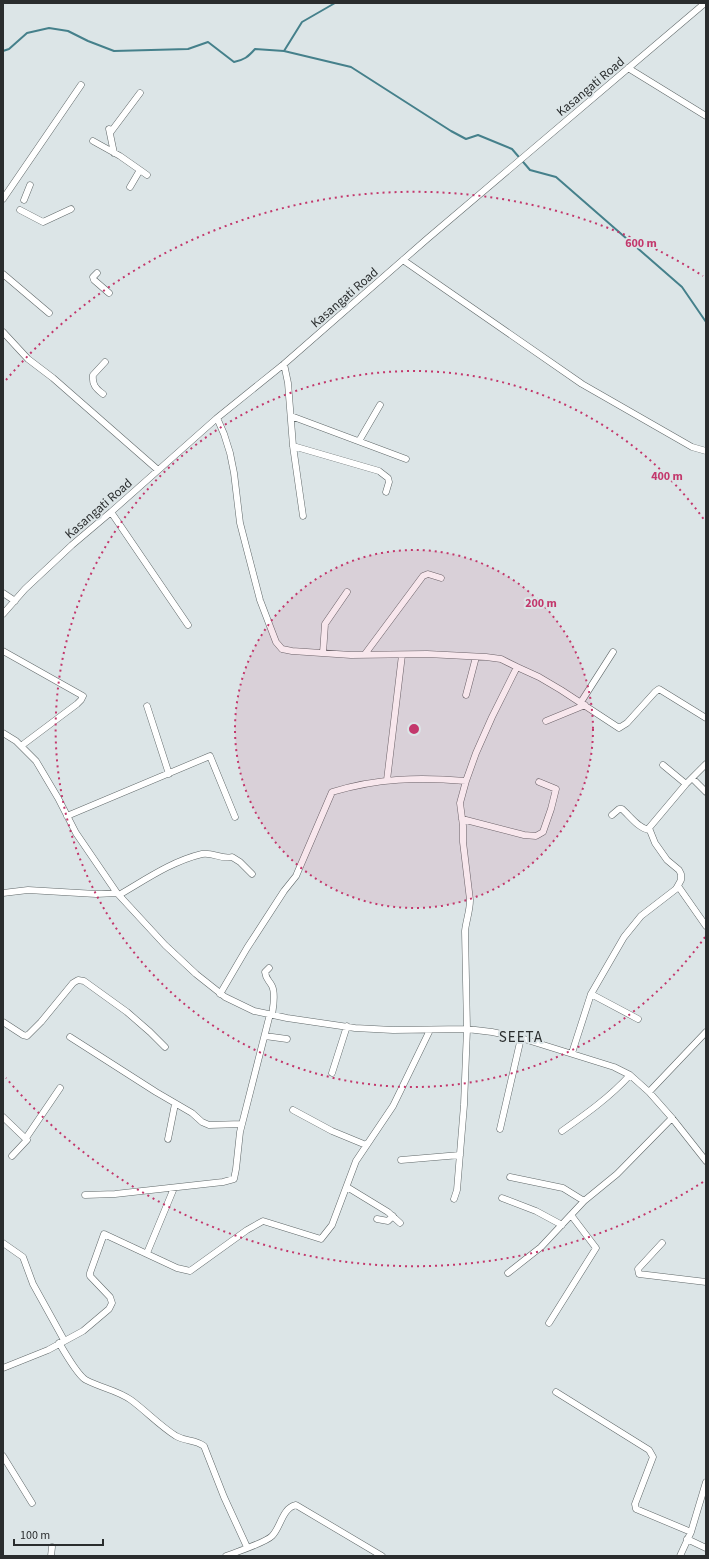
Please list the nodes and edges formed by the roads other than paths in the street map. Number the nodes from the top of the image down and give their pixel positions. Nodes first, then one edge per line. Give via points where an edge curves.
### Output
1 (705, 3) edge
2 (628, 68) junction
3 (81, 85) dead end
4 (140, 93) dead end
5 (706, 116) edge
6 (93, 141) dead end
7 (114, 153) junction
8 (140, 170) junction
9 (148, 176) dead end
10 (30, 185) dead end
11 (130, 187) dead end
12 (3, 199) edge
13 (24, 200) dead end
14 (71, 209) dead end
15 (20, 210) dead end
16 (403, 260) junction
17 (97, 273) dead end
18 (3, 274) edge
19 (109, 293) dead end
20 (49, 313) dead end
21 (3, 332) edge
22 (105, 362) dead end
23 (284, 364) junction
24 (102, 394) dead end
25 (380, 405) dead end
26 (291, 416) junction
27 (217, 418) junction
28 (359, 441) junction
29 (293, 446) junction
30 (706, 452) edge
31 (406, 459) dead end
32 (158, 470) junction
33 (386, 492) dead end
34 (111, 512) junction
35 (303, 516) dead end
36 (441, 578) dead end
37 (347, 592) dead end
38 (3, 593) edge
39 (15, 601) junction
40 (3, 614) edge
41 (188, 625) dead end
42 (3, 651) edge
43 (613, 652) dead end
44 (323, 653) junction
45 (365, 654) junction
46 (402, 654) junction
47 (476, 657) junction
48 (517, 667) junction
49 (466, 695) dead end
50 (583, 704) junction
51 (147, 706) dead end
52 (706, 718) edge
53 (546, 721) dead end
54 (3, 733) edge
55 (21, 746) junction
56 (706, 764) edge
57 (663, 765) dead end
58 (168, 774) junction
59 (692, 778) junction
60 (387, 780) junction
61 (466, 781) junction
62 (540, 782) dead end
63 (686, 784) junction
64 (706, 792) edge
65 (612, 815) dead end
66 (68, 816) junction
67 (235, 817) dead end
68 (462, 818) junction
69 (649, 830) junction
70 (252, 874) dead end
71 (678, 886) junction
72 (3, 893) edge
73 (118, 894) junction
74 (706, 926) edge
75 (269, 968) dead end
76 (220, 994) junction
77 (591, 994) junction
78 (271, 1015) junction
79 (638, 1019) dead end
80 (3, 1022) edge
81 (347, 1026) junction
82 (467, 1029) junction
83 (430, 1030) junction
84 (706, 1032) edge
85 (265, 1036) junction
86 (70, 1038) dead end
87 (521, 1038) junction
88 (287, 1039) dead end
89 (164, 1047) dead end
90 (572, 1053) junction
91 (332, 1073) dead end
92 (630, 1075) junction
93 (60, 1088) dead end
94 (649, 1092) junction
95 (175, 1104) junction
96 (293, 1110) dead end
97 (3, 1118) edge
98 (672, 1118) junction
99 (242, 1124) junction
100 (500, 1129) dead end
101 (562, 1131) dead end
102 (26, 1138) junction
103 (168, 1139) dead end
104 (366, 1145) junction
105 (460, 1155) junction
106 (12, 1156) dead end
107 (401, 1160) dead end
108 (706, 1161) edge
109 (510, 1176) dead end
110 (347, 1187) junction
111 (174, 1188) junction
112 (86, 1195) dead end
113 (502, 1198) dead end
114 (454, 1199) dead end
115 (584, 1201) junction
116 (571, 1215) junction
117 (393, 1216) junction
118 (377, 1219) dead end
119 (400, 1223) dead end
120 (562, 1225) junction
121 (3, 1243) edge
122 (662, 1243) dead end
123 (147, 1253) junction
124 (508, 1273) dead end
125 (706, 1282) edge
126 (550, 1323) dead end
127 (62, 1342) junction
128 (3, 1368) edge
129 (556, 1392) dead end
130 (3, 1456) edge
131 (706, 1482) edge
132 (32, 1503) dead end
133 (691, 1532) junction
134 (688, 1540) junction
135 (52, 1547) dead end
136 (247, 1547) junction
137 (706, 1548) edge
138 (52, 1556) edge
139 (226, 1556) edge
140 (382, 1556) edge
141 (680, 1556) edge

1 - 2 street, Kasangati Road
2 - 5 street
2 - 16 street, Kasangati Road
3 - 12 street
4 - 7 street via 109,130
6 - 7 street
7 - 8 street
8 - 9 street
8 - 11 street
10 - 13 street
14 - 15 street via 43,222
16 - 23 street, Kasangati Road
16 - 30 street via 582,384 692,447
17 - 19 street via 93,277 94,280
18 - 20 street
21 - 32 street via 28,359
22 - 24 street via 93,375 92,381
23 - 26 street
23 - 27 street, Kasangati Road
25 - 28 street
26 - 28 street
26 - 29 street
27 - 32 street, Kasangati Road
27 - 44 street via 230,453 240,523 260,600 276,642 282,649
28 - 31 street
29 - 33 street via 379,471 388,478
29 - 35 street
32 - 34 street, Kasangati Road
34 - 39 street, Kasangati Road via 72,545
34 - 41 street
36 - 45 street via 428,574 423,576
37 - 44 street via 325,624
38 - 39 street
39 - 40 street, Kasangati Road
42 - 55 street via 83,696 77,704
43 - 50 street
44 - 45 street
45 - 46 street
46 - 47 street
46 - 60 street
47 - 48 street via 501,659
47 - 49 street
48 - 50 street via 539,677
48 - 61 street via 492,717
50 - 52 street via 621,728 660,689
50 - 53 street
51 - 58 street
54 - 55 street
55 - 66 street via 36,760
56 - 59 street
57 - 63 street
58 - 66 street
58 - 67 street via 210,756
59 - 63 street
59 - 64 street
60 - 61 street via 414,778
60 - 76 street via 332,792 296,876 247,948
61 - 68 street via 460,804
62 - 68 street via 556,789 543,832 536,836
63 - 69 street via 649,826
65 - 69 street via 622,809 639,826
66 - 73 street via 76,833
68 - 82 street via 470,900 464,931
69 - 71 street via 667,860 679,870 682,880
70 - 73 street via 232,857 204,854 171,866
71 - 74 street
71 - 77 street via 641,916 624,937
72 - 73 street via 28,890
73 - 76 street via 165,945
75 - 78 street via 265,972 272,986 274,1004
76 - 78 street via 254,1011
77 - 79 street
77 - 90 street
78 - 81 street
78 - 85 street
80 - 89 street via 27,1036 78,980 84,981 128,1012
81 - 83 street
81 - 91 street
82 - 83 street
82 - 87 street
82 - 105 street
83 - 104 street via 393,1106
84 - 94 street
85 - 88 street
85 - 99 street
86 - 95 street
87 - 90 street
87 - 100 street
90 - 92 street
92 - 94 street
92 - 101 street via 598,1105
93 - 102 street
94 - 98 street
95 - 99 street via 202,1122
95 - 103 street
96 - 104 street via 332,1131
97 - 102 street
98 - 108 street
98 - 115 street via 617,1174
99 - 111 street via 234,1179
102 - 106 street via 27,1140
104 - 110 street via 356,1161
105 - 107 street
105 - 114 street
109 - 115 street via 562,1188
110 - 117 street
110 - 123 street via 332,1225 321,1239 263,1221 190,1272
111 - 112 street
111 - 123 street
113 - 120 street via 536,1211
115 - 116 street
116 - 120 street
116 - 126 street via 596,1248
117 - 118 street via 388,1221
117 - 119 street
120 - 124 street via 541,1247
121 - 127 street via 23,1257 33,1284
122 - 125 street via 638,1269 639,1274
123 - 127 street via 104,1234 90,1276 110,1297 112,1303 109,1309 83,1330
127 - 128 street
127 - 136 street via 85,1380 125,1396 169,1432 182,1439 197,1441 204,1446
129 - 133 street via 649,1450 653,1457 635,1504 636,1509
130 - 132 street
131 - 133 street
133 - 134 street
134 - 137 street
134 - 141 street
135 - 138 street
136 - 139 street
136 - 140 street via 272,1536 286,1510 296,1505

